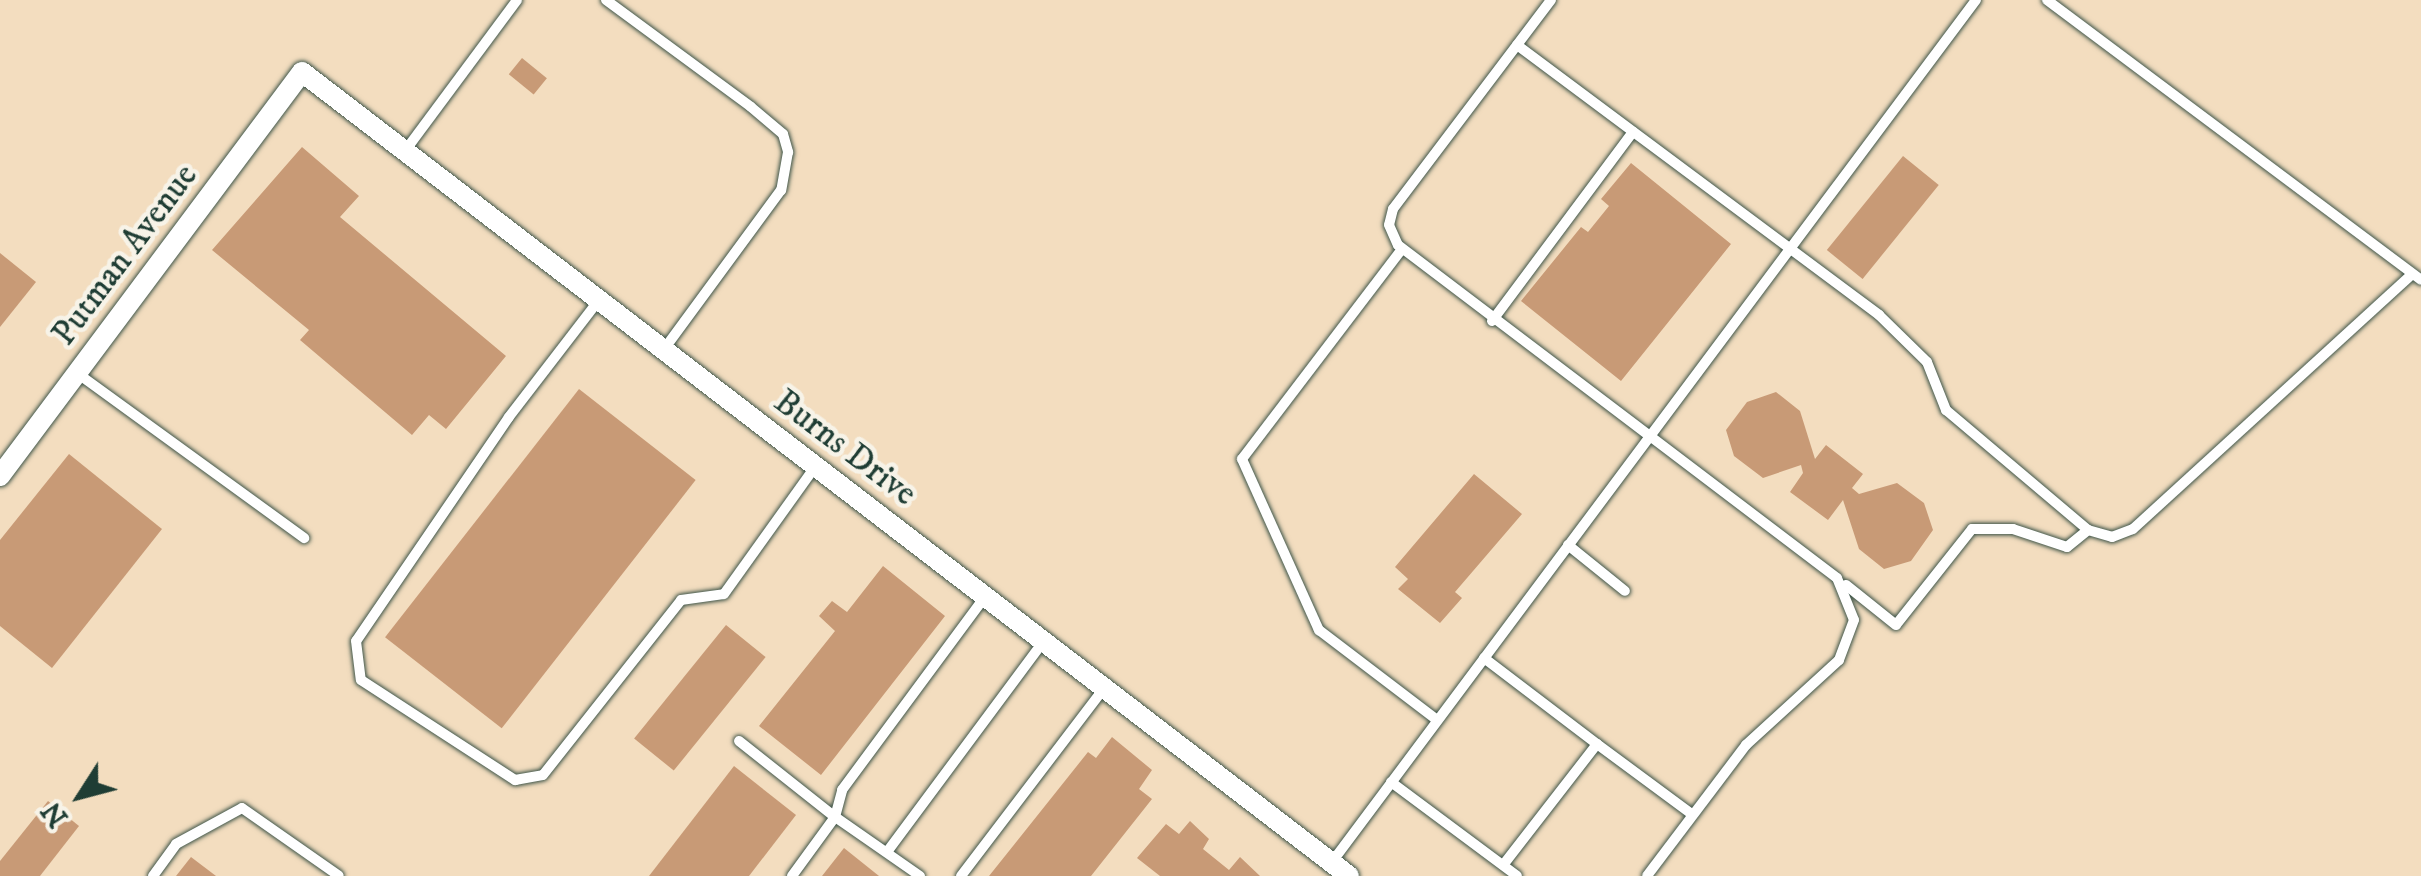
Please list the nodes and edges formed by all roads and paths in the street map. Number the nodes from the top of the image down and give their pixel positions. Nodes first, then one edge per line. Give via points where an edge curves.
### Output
1 (516, 0) edge
2 (606, 0) edge
3 (1550, 0) edge
4 (1976, 0) edge
5 (2046, 0) edge
6 (1517, 45) junction
7 (302, 72) joint
8 (1633, 132) junction
9 (405, 151) junction
10 (1402, 249) junction
11 (1789, 250) junction
12 (2417, 277) edge
13 (599, 300) junction
14 (1492, 322) junction
15 (663, 350) junction
16 (77, 374) junction
17 (1648, 438) junction
18 (816, 466) junction
19 (0, 476) edge
20 (2088, 530) junction
21 (304, 538) dead end
22 (1568, 546) junction
23 (1838, 578) junction
24 (1625, 590) dead end
25 (985, 597) junction
26 (1044, 642) junction
27 (1484, 658) junction
28 (1104, 688) junction
29 (1438, 720) junction
30 (739, 741) dead end
31 (1596, 744) junction
32 (1392, 782) junction
33 (1693, 815) junction
34 (835, 816) junction
35 (886, 852) junction
36 (1331, 862) junction
37 (1503, 865) junction
38 (153, 876) edge
39 (339, 876) edge
40 (792, 876) edge
41 (920, 876) edge
42 (961, 876) edge
43 (1349, 876) edge
44 (1517, 876) edge
45 (1648, 876) edge

1 - 9 lane
2 - 15 lane via 751,107 783,134 788,152 781,190
3 - 6 lane
4 - 11 lane
5 - 12 lane
6 - 8 lane
6 - 10 lane via 1393,209 1388,225
7 - 9 street, Burns Drive
7 - 16 street, Putman Avenue
8 - 11 lane
8 - 14 lane
9 - 13 street, Burns Drive
10 - 14 lane
10 - 29 lane via 1242,458 1319,630
11 - 17 lane
11 - 20 lane via 1879,315 1927,362 1946,410
12 - 20 lane via 2134,529 2112,538
13 - 15 street, Burns Drive
13 - 18 lane via 509,418 356,642 361,680 515,780 543,775 680,600 724,594
14 - 17 lane
15 - 18 street, Burns Drive
16 - 19 street, Putman Avenue
16 - 21 lane
17 - 22 lane
17 - 23 lane
18 - 25 street, Burns Drive
20 - 23 lane via 2067,547 2013,529 1972,528 1896,625
22 - 24 lane
22 - 27 lane
23 - 33 lane via 1854,620 1839,660 1746,745
25 - 26 street, Burns Drive
25 - 34 lane via 842,790
26 - 28 street, Burns Drive
26 - 35 lane
27 - 29 lane
27 - 31 lane
28 - 36 street, Burns Drive
28 - 42 lane
29 - 32 lane
30 - 34 lane
31 - 33 lane
31 - 37 lane
32 - 36 lane
32 - 37 lane
33 - 45 lane
34 - 35 lane
34 - 40 lane
35 - 41 lane
36 - 43 street, Burns Drive
37 - 44 lane
38 - 39 lane via 176,844 242,808

